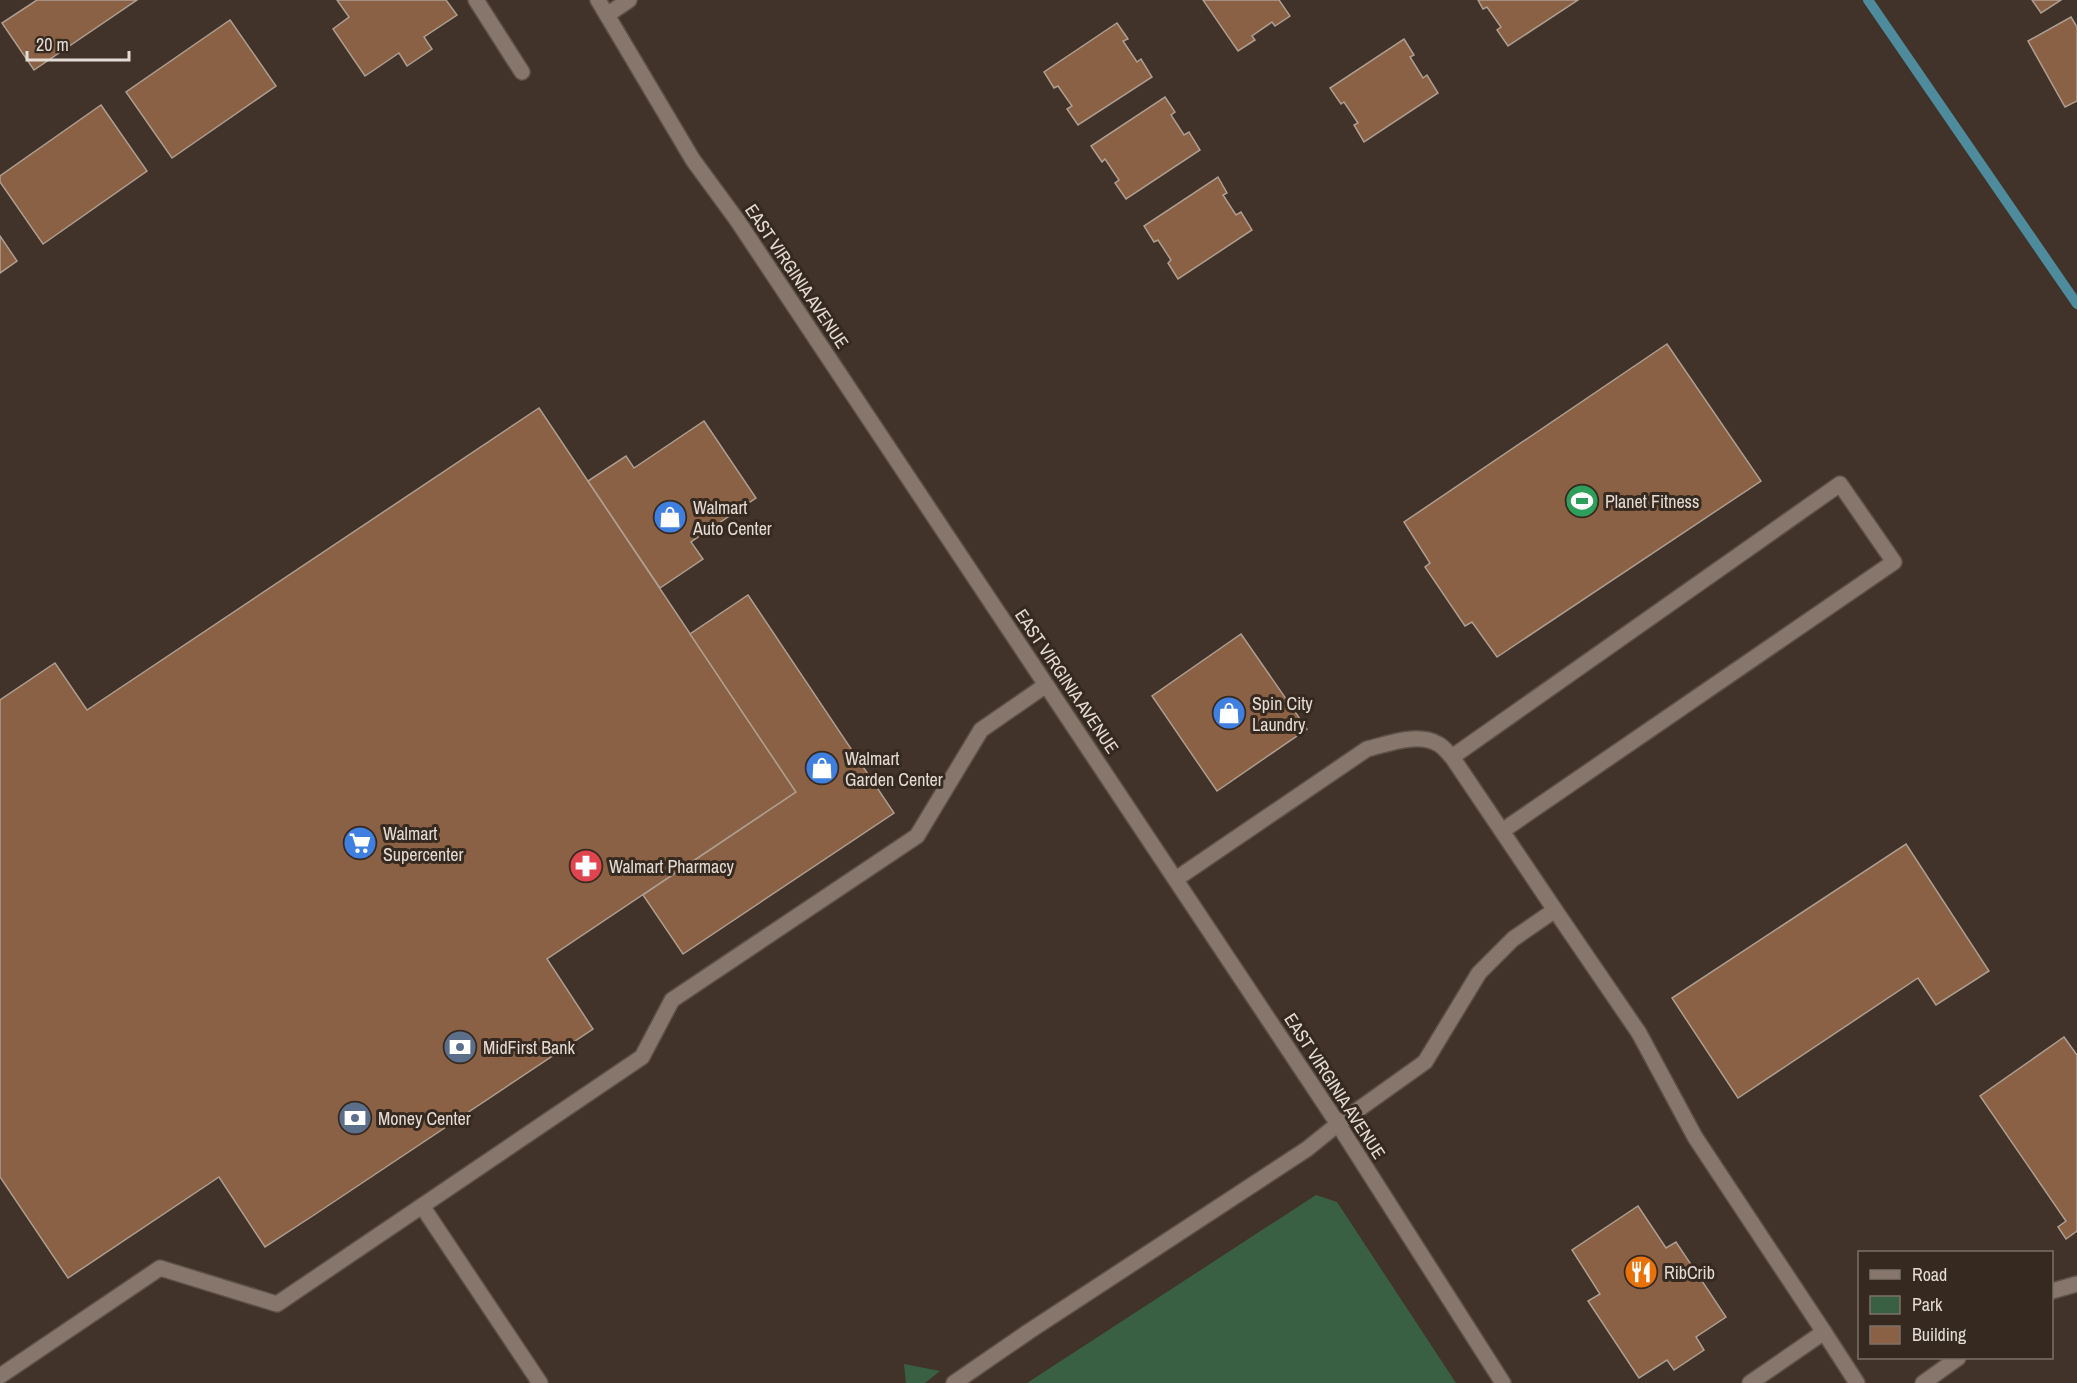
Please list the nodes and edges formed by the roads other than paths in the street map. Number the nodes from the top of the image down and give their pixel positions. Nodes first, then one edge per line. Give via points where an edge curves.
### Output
1 (476, 0) edge
2 (598, 0) edge
3 (629, 0) edge
4 (607, 15) junction
5 (522, 72) dead end
6 (1046, 685) junction
7 (1452, 757) junction
8 (1502, 831) junction
9 (1176, 879) junction
10 (1555, 910) junction
11 (1338, 1124) junction
12 (422, 1206) junction
13 (2077, 1284) edge
14 (2053, 1291) edge
15 (1824, 1332) junction
16 (1957, 1359) edge
17 (7, 1377) edge
18 (540, 1383) edge
19 (954, 1383) edge
20 (1503, 1383) edge
21 (1750, 1383) edge
22 (1857, 1383) edge
23 (1923, 1383) edge

1 - 5 street
2 - 4 street, EAST VIRGINIA AVENUE
3 - 4 street
4 - 6 street, EAST VIRGINIA AVENUE via 693,160 737,220
6 - 9 street, EAST VIRGINIA AVENUE
6 - 12 street via 981,730 917,836 672,1000 642,1057
7 - 8 street
7 - 8 street via 1840,484 1894,562
7 - 9 street via 1439,744 1418,739 1367,749
8 - 10 street
9 - 11 street, EAST VIRGINIA AVENUE
10 - 11 street via 1513,939 1479,973 1425,1062
10 - 15 street via 1639,1033 1695,1137
11 - 19 street via 1308,1149
11 - 20 street, EAST VIRGINIA AVENUE
12 - 17 street via 277,1304 160,1268
12 - 18 street
13 - 14 street
15 - 21 street
15 - 22 street
16 - 23 street

